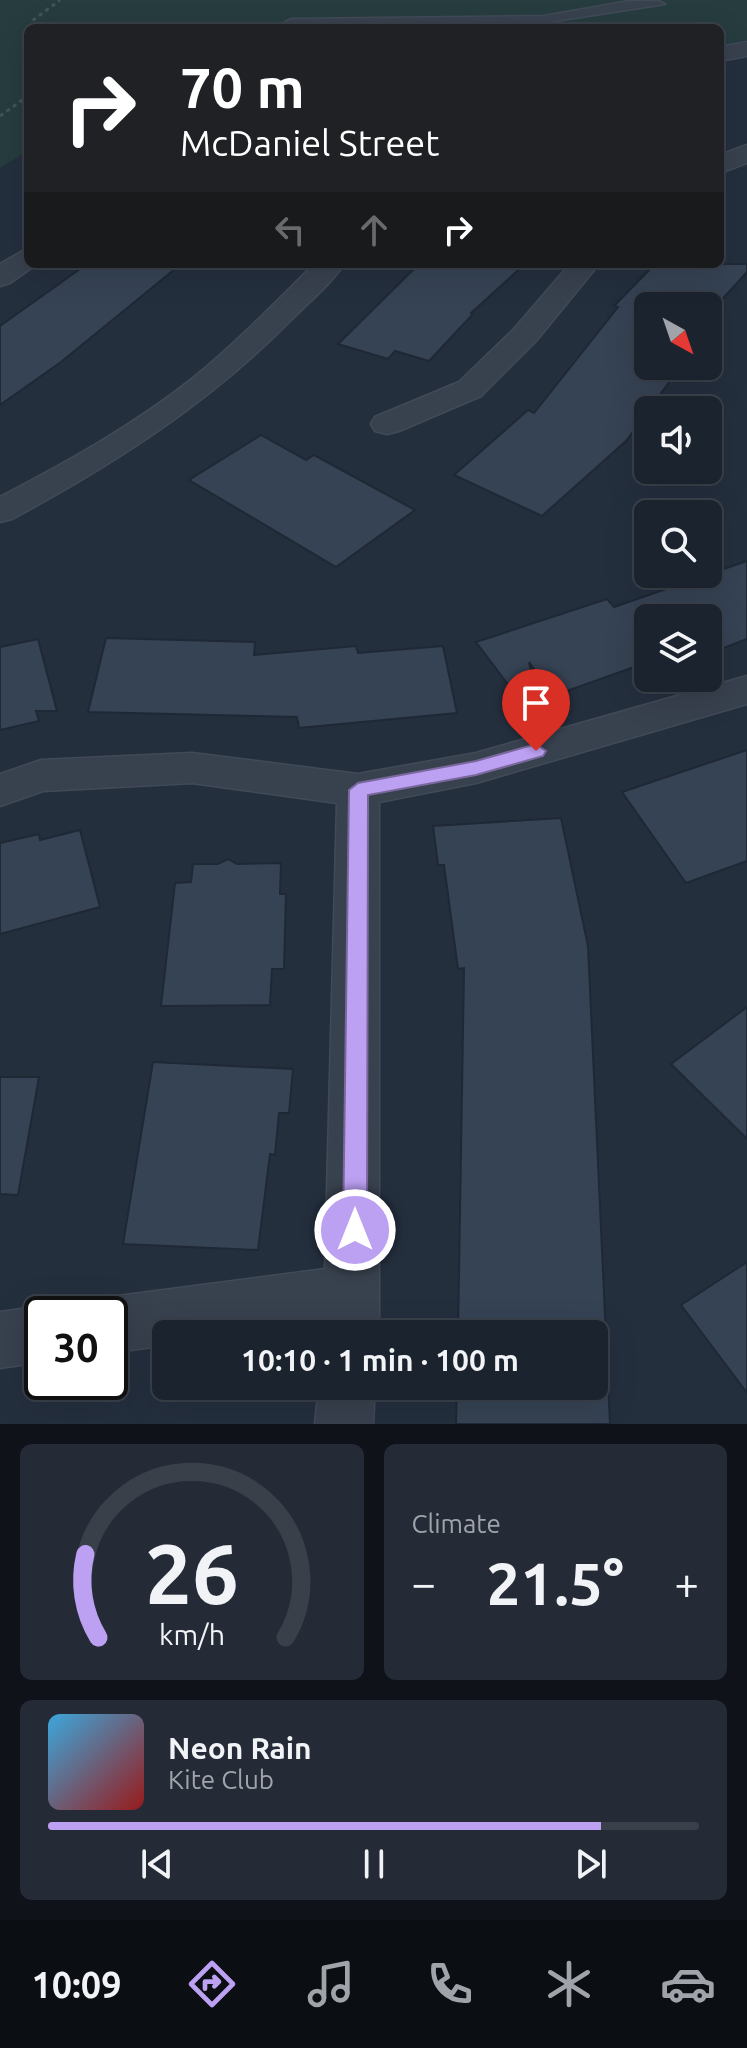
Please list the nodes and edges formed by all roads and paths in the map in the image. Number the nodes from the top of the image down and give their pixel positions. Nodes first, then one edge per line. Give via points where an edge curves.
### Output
1 (60, 0) edge
2 (659, 4) dead end
3 (291, 22) dead end
4 (543, 23) edge
5 (33, 24) edge
6 (382, 24) edge
7 (490, 24) edge
8 (747, 49) edge
9 (724, 53) edge
10 (24, 99) edge
11 (0, 116) edge
12 (747, 153) edge
13 (724, 163) edge
14 (24, 260) edge
15 (326, 268) edge
16 (582, 268) edge
17 (0, 277) edge
18 (387, 424) dead end
19 (0, 511) edge
20 (747, 690) edge
21 (0, 790) edge
22 (358, 790) junction
23 (352, 1313) edge
24 (128, 1324) edge
25 (24, 1337) edge
26 (0, 1340) edge
27 (346, 1400) edge
28 (344, 1424) edge

1 - 5 path
2 - 4 lane via 626,2
3 - 6 lane
4 - 7 lane
8 - 9 street
10 - 11 path
12 - 13 street
14 - 17 street
15 - 19 street via 184,400 87,464
16 - 18 street via 470,389
20 - 22 street via 476,768
21 - 22 street via 41,776 192,768
22 - 23 street
23 - 24 street
25 - 26 street
27 - 28 street

